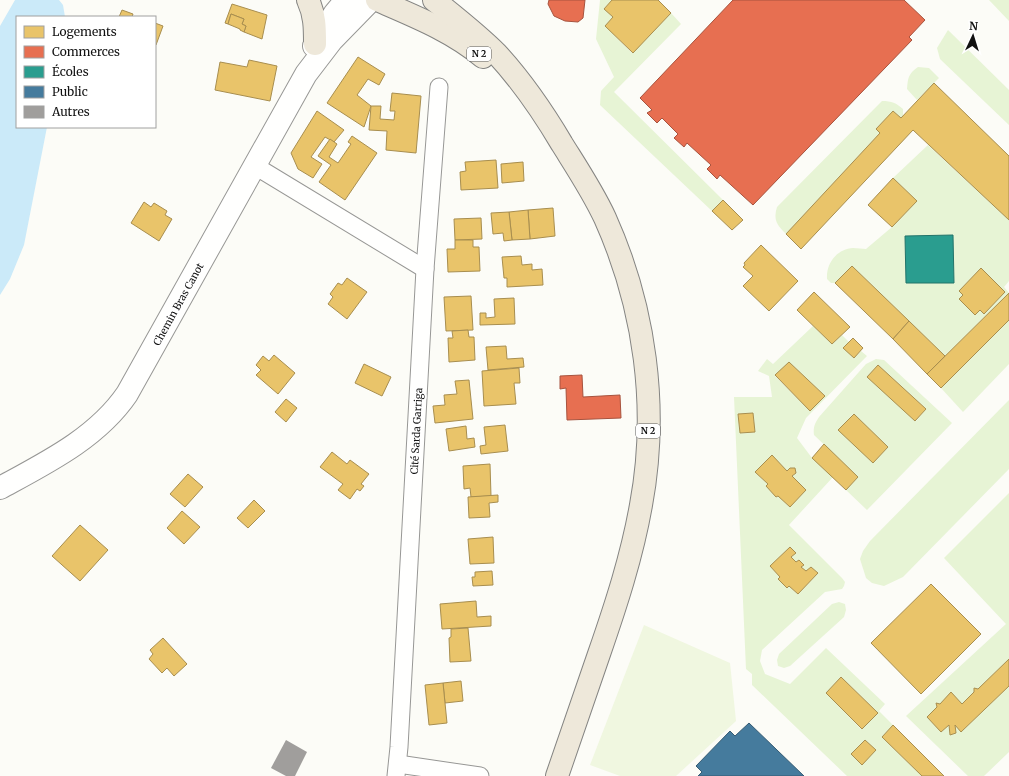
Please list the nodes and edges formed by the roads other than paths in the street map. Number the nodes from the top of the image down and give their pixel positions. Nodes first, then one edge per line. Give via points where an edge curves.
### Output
1 (308, 0) edge
2 (346, 0) edge
3 (371, 0) edge
4 (377, 0) edge
5 (434, 0) edge
6 (315, 44) junction
7 (306, 74) junction
8 (439, 87) dead end
9 (543, 114) junction
10 (255, 166) junction
11 (425, 269) junction
12 (0, 488) edge
13 (560, 768) edge
14 (397, 770) edge
15 (480, 776) edge

1 - 6 main road via 315,21
2 - 6 street, Chemin Bras Canot
3 - 7 street, Chemin Bras Canot via 332,40
4 - 9 main road, N 2 via 446,31 472,48
5 - 9 main road, N 2 via 497,54
6 - 7 street, Chemin Bras Canot
7 - 10 street, Chemin Bras Canot
8 - 11 street, Cité Sarda Garriga
9 - 13 main road, N 2 via 584,178 618,251 641,328 648,396 646,469 642,504 632,548
10 - 11 street
10 - 12 street, Chemin Bras Canot via 117,409 70,449
11 - 14 street, Cité Sarda Garriga
14 - 15 street

